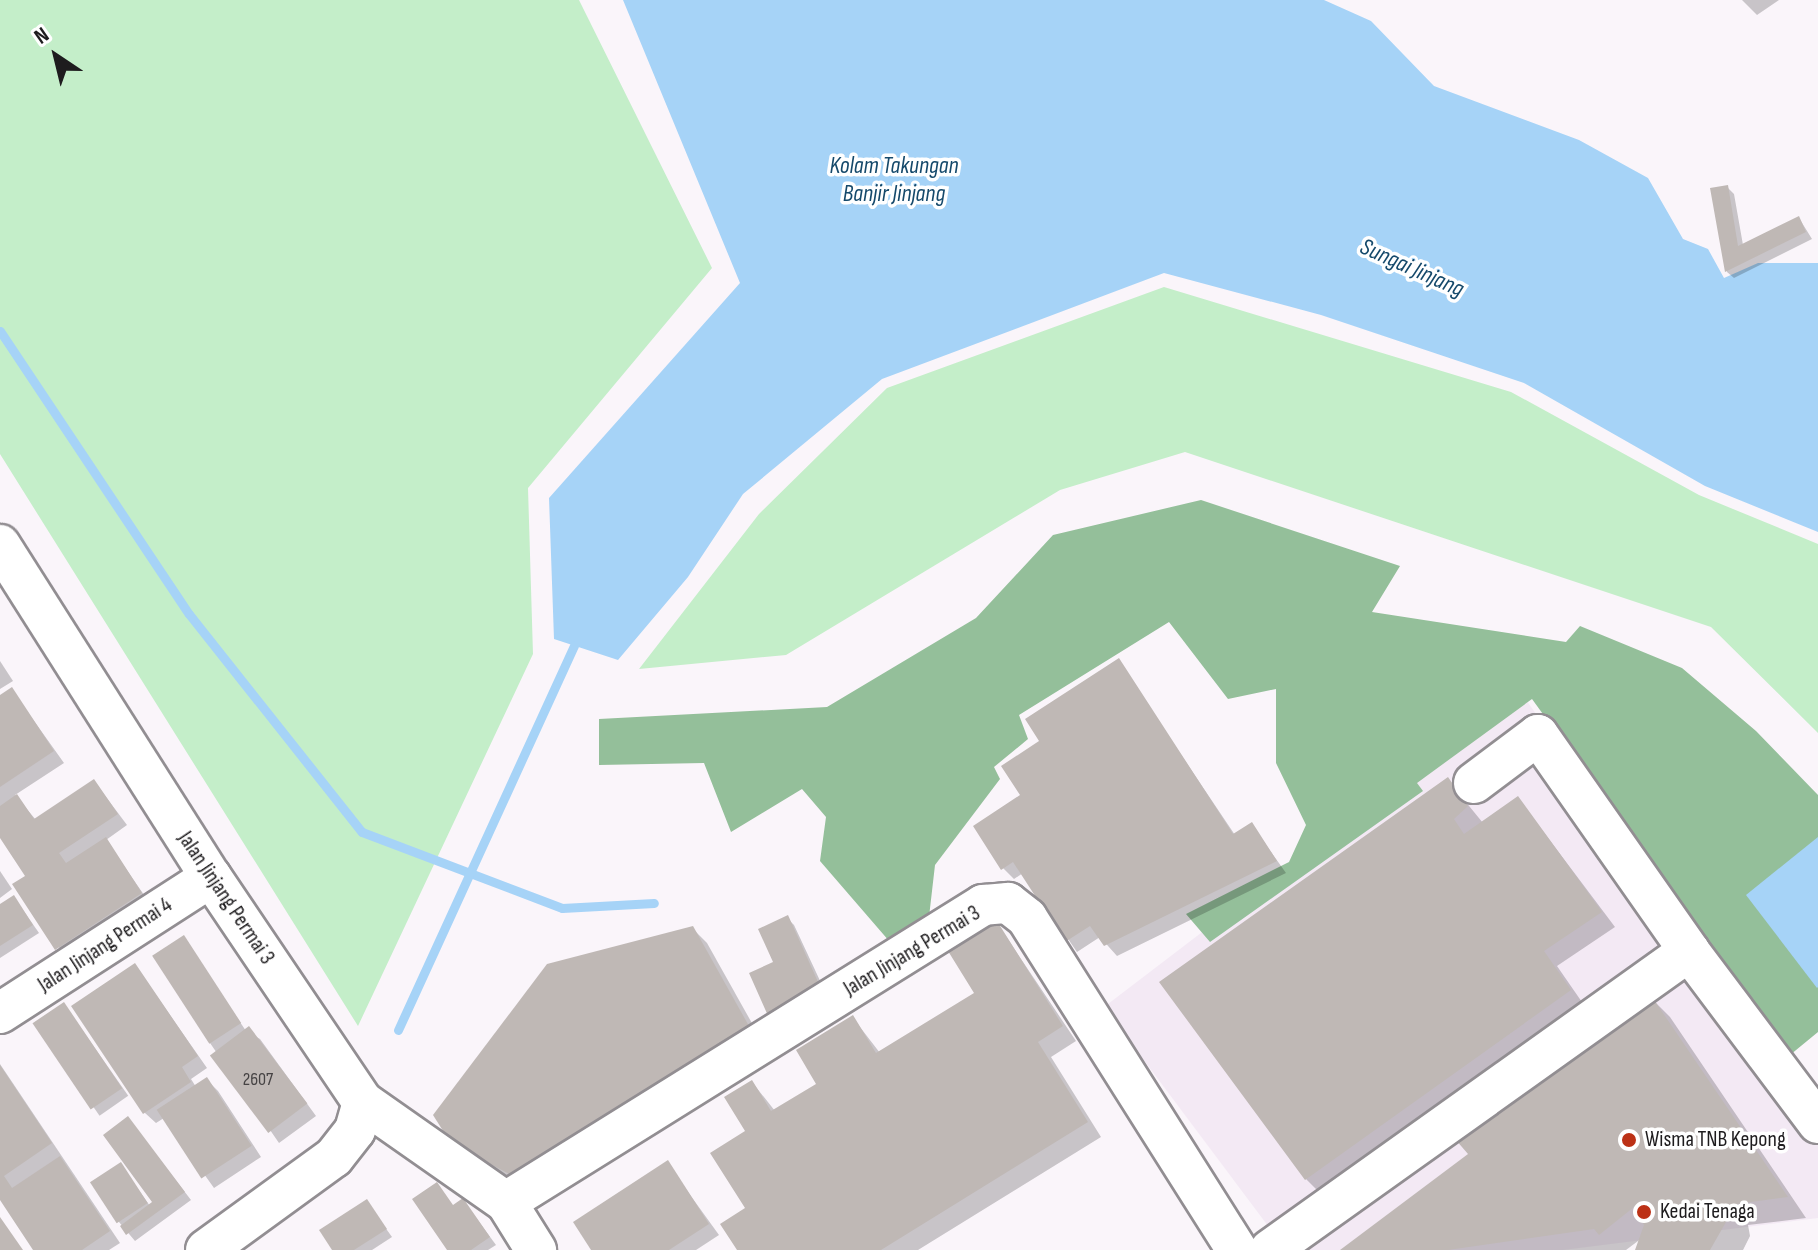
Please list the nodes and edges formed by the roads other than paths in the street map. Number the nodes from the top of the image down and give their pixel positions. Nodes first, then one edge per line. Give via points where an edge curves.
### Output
1 (0, 545) edge
2 (1474, 783) dead end
3 (211, 877) junction
4 (1677, 958) junction
5 (0, 1013) edge
6 (1769, 1099) dead end
7 (363, 1102) junction
8 (1818, 1123) edge
9 (506, 1202) junction
10 (206, 1250) edge
11 (536, 1250) edge
12 (1237, 1250) edge
13 (1270, 1250) edge

1 - 3 street, Jalan Jinjang Permai 3
2 - 4 street via 1538,735
3 - 5 street, Jalan Jinjang Permai 4
3 - 7 street, Jalan Jinjang Permai 3
4 - 6 street
4 - 8 street
4 - 13 street
7 - 9 street, Jalan Jinjang Permai 3
7 - 10 street via 355,1130 334,1157
9 - 11 street, Jalan Jinjang Permai 3
9 - 12 street, Jalan Jinjang Permai 3 via 983,905 1008,903 1027,918

